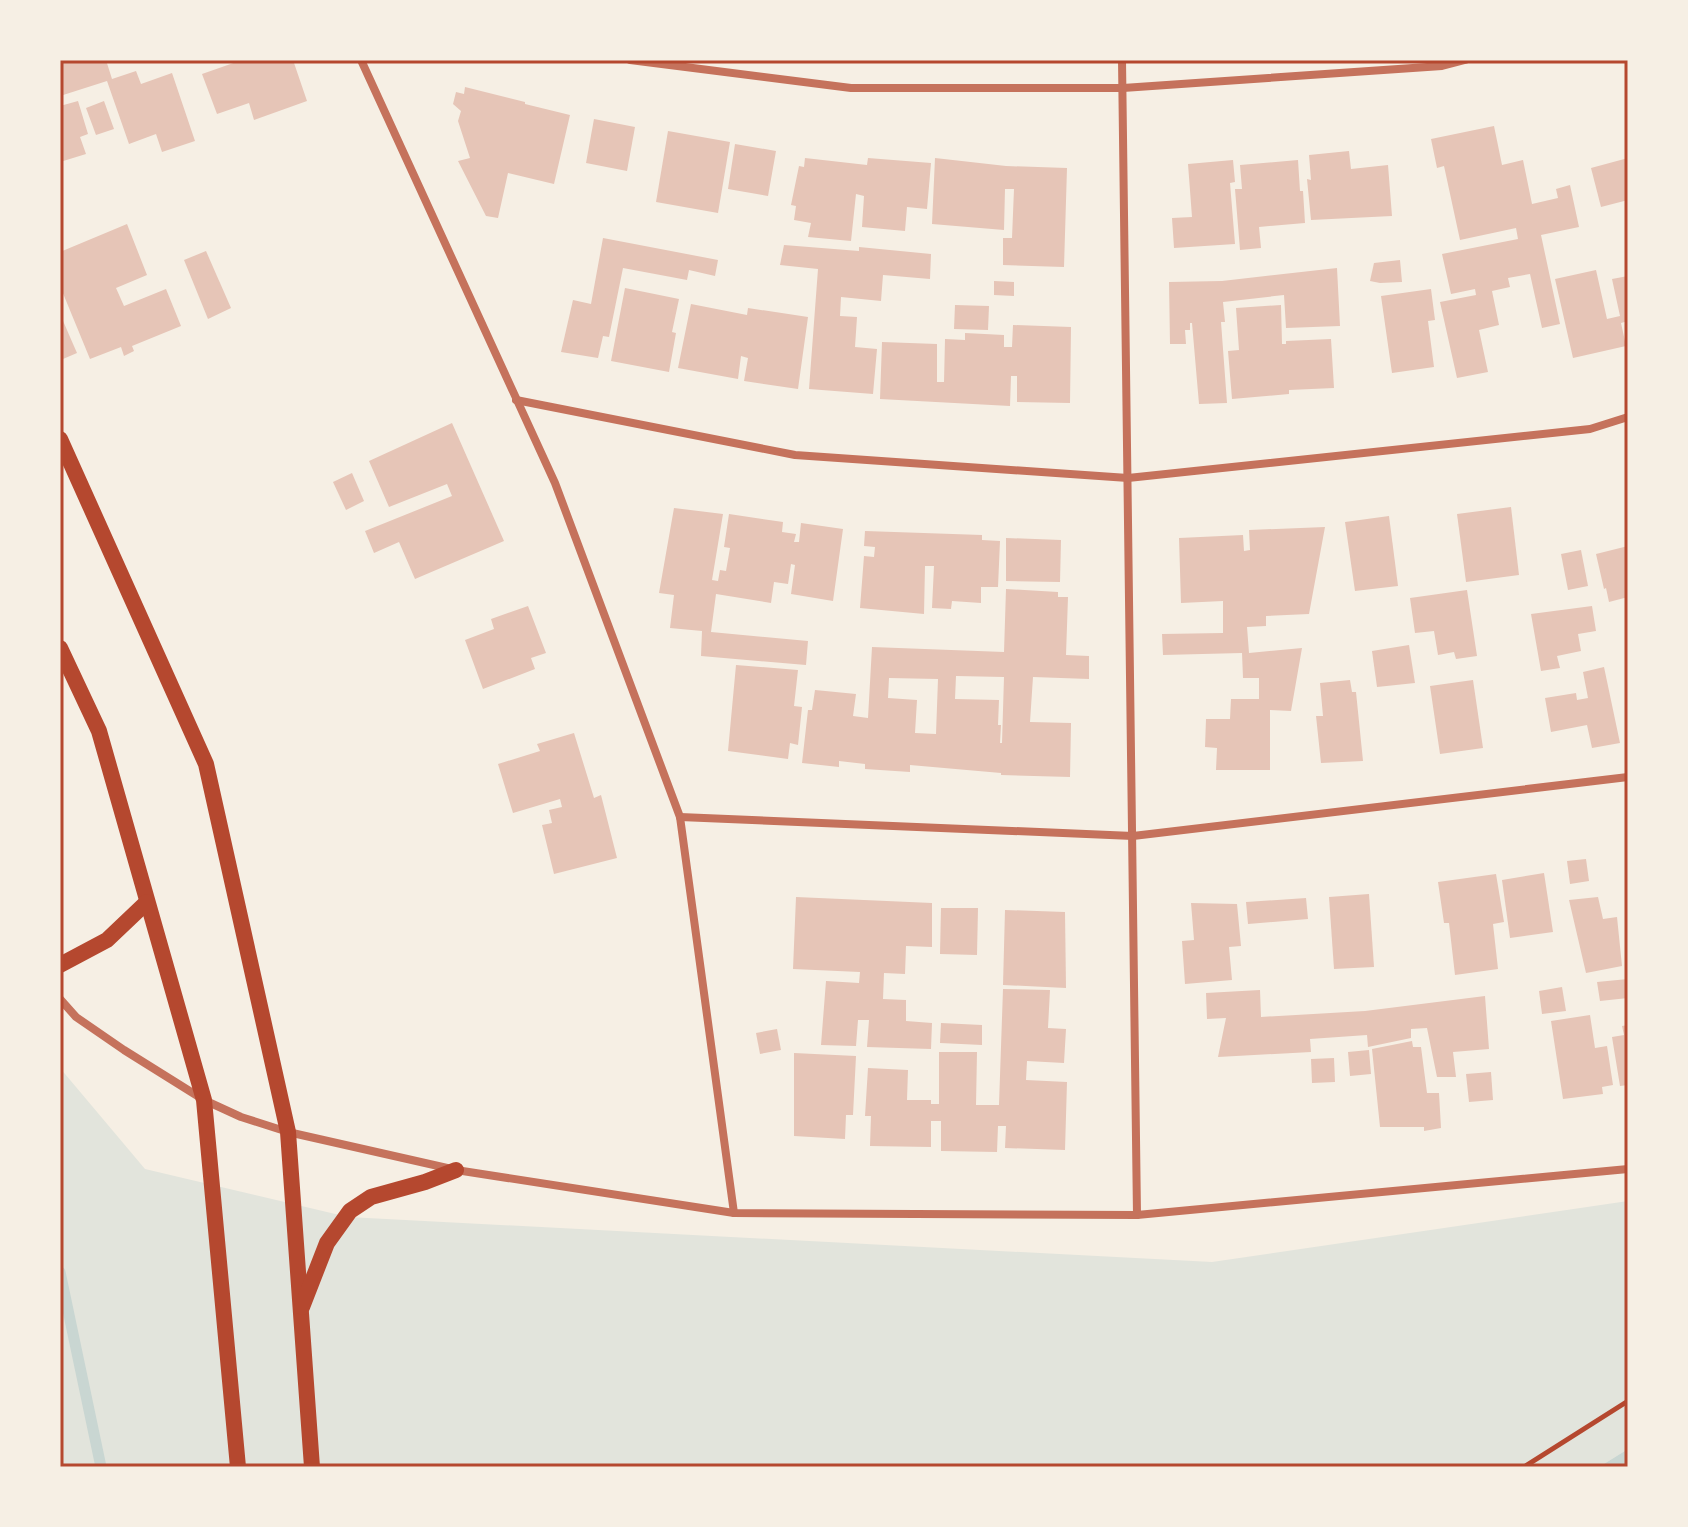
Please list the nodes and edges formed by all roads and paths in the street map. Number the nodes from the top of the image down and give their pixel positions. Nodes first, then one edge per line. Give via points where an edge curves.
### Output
1 (361, 60) edge
2 (630, 60) edge
3 (1122, 60) edge
4 (1465, 60) edge
5 (1123, 88) junction
6 (516, 400) junction
7 (1628, 417) edge
8 (60, 439) edge
9 (1128, 478) junction
10 (60, 648) edge
11 (1628, 777) edge
12 (680, 817) junction
13 (1133, 836) junction
14 (147, 902) junction
15 (60, 965) edge
16 (60, 999) edge
17 (204, 1100) junction
18 (288, 1132) junction
19 (1628, 1169) edge
20 (456, 1170) junction
21 (734, 1213) junction
22 (1137, 1215) junction
23 (300, 1312) junction
24 (1628, 1401) edge
25 (238, 1467) edge
26 (312, 1467) edge
27 (1524, 1467) edge

1 - 6 street
2 - 5 street via 851,88
3 - 5 street
4 - 5 street via 1442,66
5 - 9 street
6 - 9 street via 795,455
6 - 12 street via 555,483
7 - 9 street via 1590,429
8 - 18 main road via 206,764
9 - 13 street
10 - 14 main road via 99,731
11 - 13 street
12 - 13 street
12 - 21 street
13 - 22 street
14 - 15 main road via 107,940
14 - 17 main road
16 - 17 street via 76,1017
17 - 18 street
17 - 25 main road
18 - 20 street
18 - 23 main road
19 - 22 street
20 - 21 street
20 - 23 main road via 371,1197 350,1211 327,1243
21 - 22 street
23 - 26 main road
24 - 27 path

